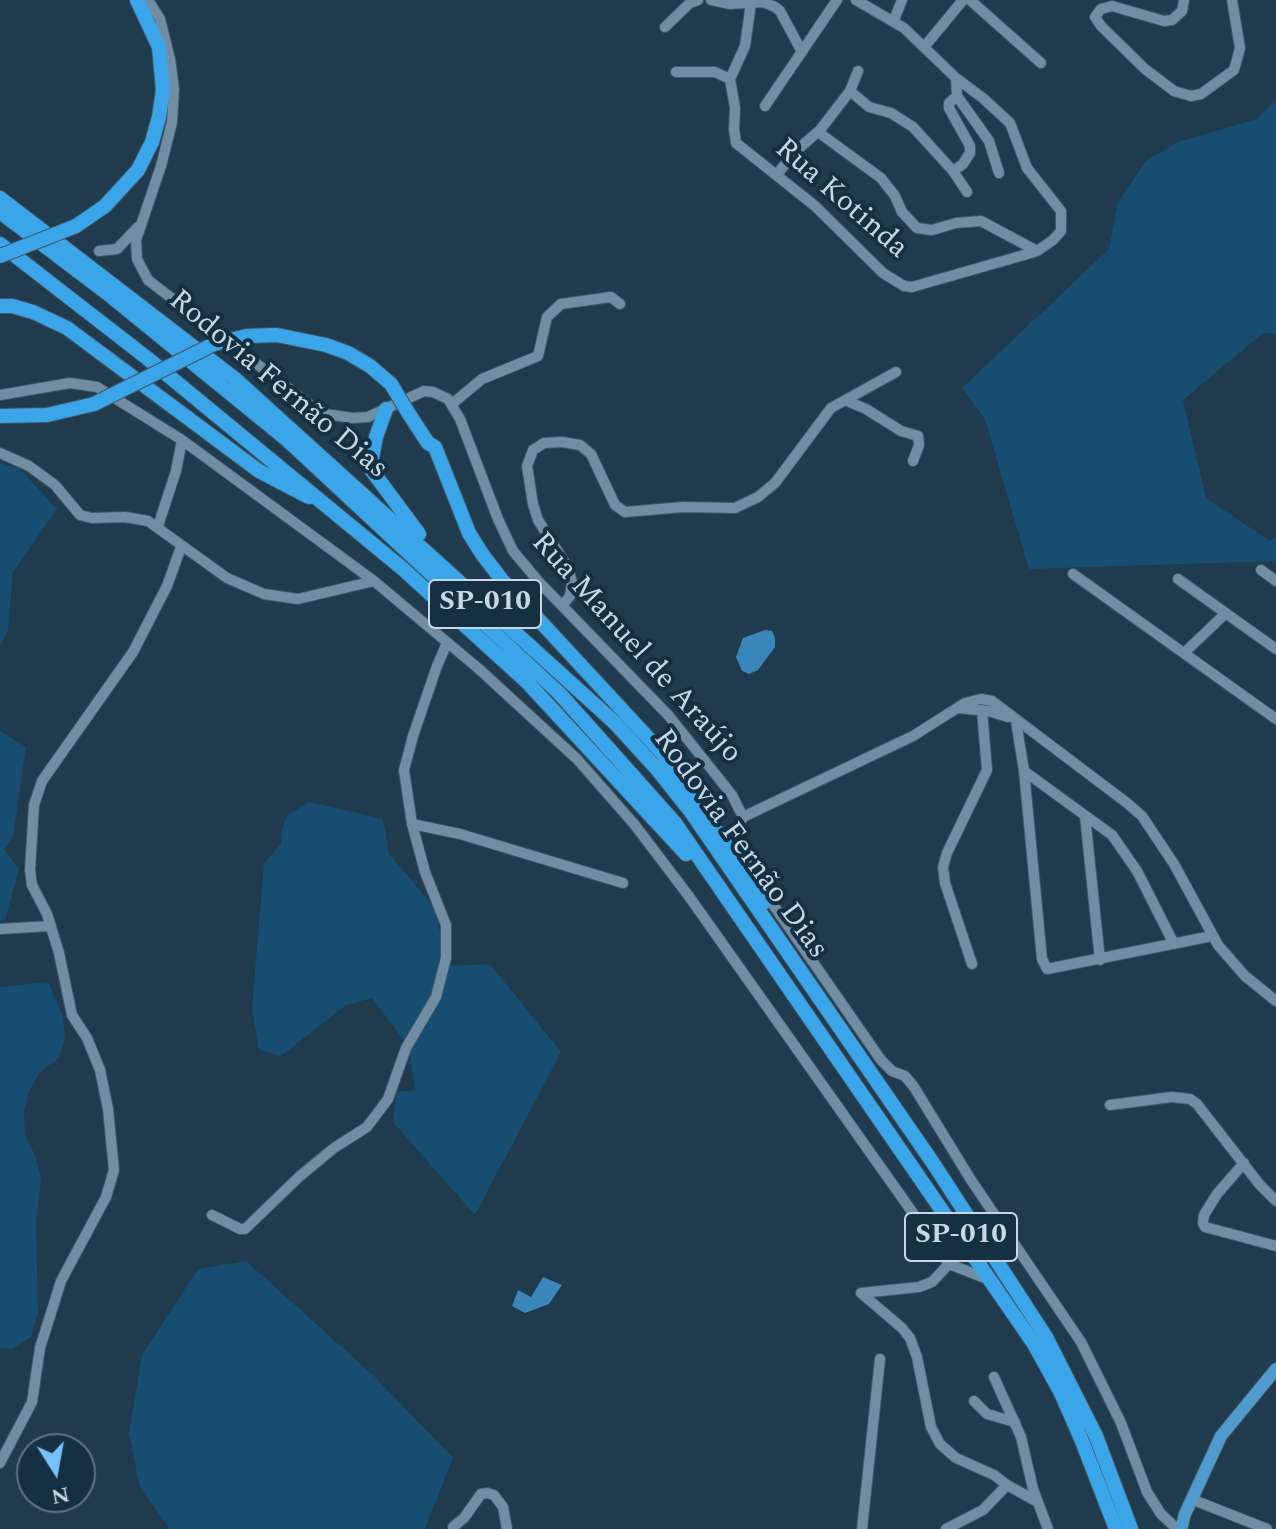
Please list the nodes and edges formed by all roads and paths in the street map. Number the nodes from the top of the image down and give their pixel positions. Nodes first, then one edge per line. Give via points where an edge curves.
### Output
1 (137, 0) edge
2 (148, 0) edge
3 (698, 0) edge
4 (711, 0) edge
5 (837, 0) edge
6 (856, 0) edge
7 (902, 0) edge
8 (963, 0) edge
9 (970, 0) edge
10 (1184, 0) edge
11 (1232, 0) edge
12 (751, 3) junction
13 (894, 20) junction
14 (665, 27) dead end
15 (925, 46) junction
16 (802, 52) junction
17 (1041, 63) dead end
18 (858, 71) dead end
19 (676, 72) dead end
20 (956, 78) junction
21 (730, 79) junction
22 (850, 91) junction
23 (957, 96) junction
24 (765, 106) dead end
25 (818, 132) junction
26 (953, 171) junction
27 (999, 173) dead end
28 (777, 174) junction
29 (967, 192) dead end
30 (0, 198) edge
31 (0, 212) edge
32 (140, 225) junction
33 (0, 244) edge
34 (99, 251) dead end
35 (1037, 251) junction
36 (0, 256) edge
37 (620, 304) dead end
38 (0, 306) edge
39 (896, 372) dead end
40 (0, 395) edge
41 (847, 401) junction
42 (452, 404) junction
43 (386, 409) junction
44 (0, 416) edge
45 (182, 440) junction
46 (0, 453) edge
47 (913, 461) dead end
48 (324, 502) junction
49 (158, 526) junction
50 (181, 547) junction
51 (442, 565) junction
52 (1261, 570) dead end
53 (1073, 574) dead end
54 (1178, 579) dead end
55 (374, 581) junction
56 (1276, 581) edge
57 (562, 606) junction
58 (1225, 614) junction
59 (447, 643) junction
60 (1276, 649) edge
61 (1184, 653) junction
62 (958, 708) junction
63 (982, 710) junction
64 (1013, 719) junction
65 (1276, 719) edge
66 (645, 756) junction
67 (1024, 771) junction
68 (702, 811) junction
69 (1085, 816) junction
70 (743, 817) junction
71 (412, 824) junction
72 (623, 883) dead end
73 (731, 905) junction
74 (51, 926) junction
75 (0, 929) edge
76 (1212, 936) junction
77 (1174, 944) junction
78 (1100, 960) junction
79 (972, 964) dead end
80 (797, 966) junction
81 (1276, 1001) edge
82 (1110, 1105) dead end
83 (1244, 1163) junction
84 (1276, 1201) edge
85 (212, 1215) dead end
86 (1276, 1246) edge
87 (949, 1264) junction
88 (992, 1280) junction
89 (880, 1359) dead end
90 (1276, 1369) edge
91 (994, 1377) dead end
92 (974, 1401) dead end
93 (1015, 1422) junction
94 (0, 1463) edge
95 (1007, 1485) junction
96 (1191, 1499) junction
97 (1036, 1501) junction
98 (453, 1527) edge
99 (507, 1529) edge
100 (862, 1529) edge
101 (946, 1529) edge
102 (1048, 1529) edge
103 (1116, 1529) edge
104 (1131, 1529) edge
105 (1179, 1529) edge
106 (1267, 1529) edge

1 - 36 highway, bridge via 159,47 163,90 159,117 138,170 105,206 76,226
2 - 32 street via 160,19 173,100 161,166
3 - 14 street
4 - 12 street
5 - 16 street
6 - 13 street
7 - 13 street
8 - 15 street
9 - 17 street
10 - 11 street via 1172,20 1112,6 1095,17 1145,69 1174,91 1191,96 1224,79 1238,62
12 - 16 street via 763,2 780,11
12 - 21 street, Rua Kotinda via 745,46
13 - 15 street
15 - 20 street
16 - 24 street
18 - 22 street
19 - 21 street via 715,72
20 - 23 street
20 - 35 street via 1010,123 1027,168 1061,211 1061,231
21 - 28 street, Rua Kotinda via 736,143
22 - 25 street
22 - 26 street via 869,107 913,127
23 - 26 street via 949,103 950,114 970,153
23 - 27 street via 989,141
25 - 28 street
25 - 35 street via 881,178 917,228 981,221
26 - 29 street
28 - 35 street, Rua Kotinda via 883,273 904,286
30 - 51 highway, Rodovia Fernão Dias / SP-010 via 234,378
31 - 73 highway, Rodovia Fernão Dias / SP-010 via 285,438 551,684 675,823
32 - 34 street via 117,249
32 - 43 street via 137,259 148,280 310,405 325,414 353,418
33 - 48 highway
37 - 42 street via 611,297 561,304 547,317 538,356 482,379
38 - 48 highway via 33,312 67,328 259,471
39 - 41 street
40 - 45 street via 87,384
41 - 47 street via 918,436
41 - 57 street via 831,408 775,483 735,508 625,512 615,505 591,454 580,445 553,442 533,450 527,466 535,512 572,582
42 - 43 street via 424,391
42 - 57 street, Rua Manuel de Araújo via 513,551
43 - 51 highway via 370,468
44 - 68 highway, bridge via 47,415 94,404 214,344 247,336 277,335 348,353 391,384 435,447 469,533 502,580 663,754
45 - 49 street
45 - 55 street
46 - 49 street via 55,485 80,515 125,517
48 - 73 highway via 527,682
49 - 50 street
50 - 55 street via 227,578 264,594 298,599
50 - 74 street via 133,652 47,773 38,794 30,870
51 - 66 highway, Rodovia Fernão Dias / SP-010
52 - 56 street
53 - 61 street
54 - 58 street
55 - 59 street
57 - 70 street, Rua Manuel de Araújo via 698,750
58 - 60 street
58 - 61 street
59 - 71 street via 405,761
59 - 87 street via 577,759 634,824
61 - 65 street
62 - 63 street
62 - 64 street via 971,701 992,701
62 - 70 street via 890,748
63 - 64 street
63 - 79 street via 987,770 943,867
64 - 67 street
64 - 76 street via 1142,816
66 - 68 highway
66 - 80 highway, Rodovia Fernão Dias / SP-010 via 691,812
67 - 69 street
67 - 78 street via 1044,965 1050,970
68 - 80 highway via 766,904
69 - 77 street via 1120,845
69 - 78 street
70 - 105 street via 739,835 774,906 873,1050 914,1087 1081,1342 1147,1492
71 - 72 street
71 - 85 street via 444,918 446,958 436,997 406,1048 388,1099 367,1127 300,1176 245,1229
73 - 88 highway, Rodovia Fernão Dias / SP-010
74 - 75 street
74 - 94 street via 72,1015 100,1070 114,1170 61,1281 40,1348 32,1402
76 - 77 street
76 - 81 street via 1233,964
77 - 78 street
80 - 104 highway, Rodovia Fernão Dias / SP-010 via 1046,1337 1096,1436
82 - 83 street via 1190,1099
83 - 84 street
83 - 86 street via 1217,1194 1203,1223
87 - 88 street
87 - 95 street via 919,1287 861,1293 910,1338 931,1427 940,1444
88 - 103 highway, Rodovia Fernão Dias / SP-010 via 1060,1391
89 - 100 street
90 - 96 main road via 1221,1436
91 - 93 street
92 - 93 street via 987,1414
93 - 97 street
95 - 97 street
95 - 101 street via 983,1510
96 - 105 main road
96 - 106 street
97 - 102 street
98 - 99 street via 487,1493 503,1507

